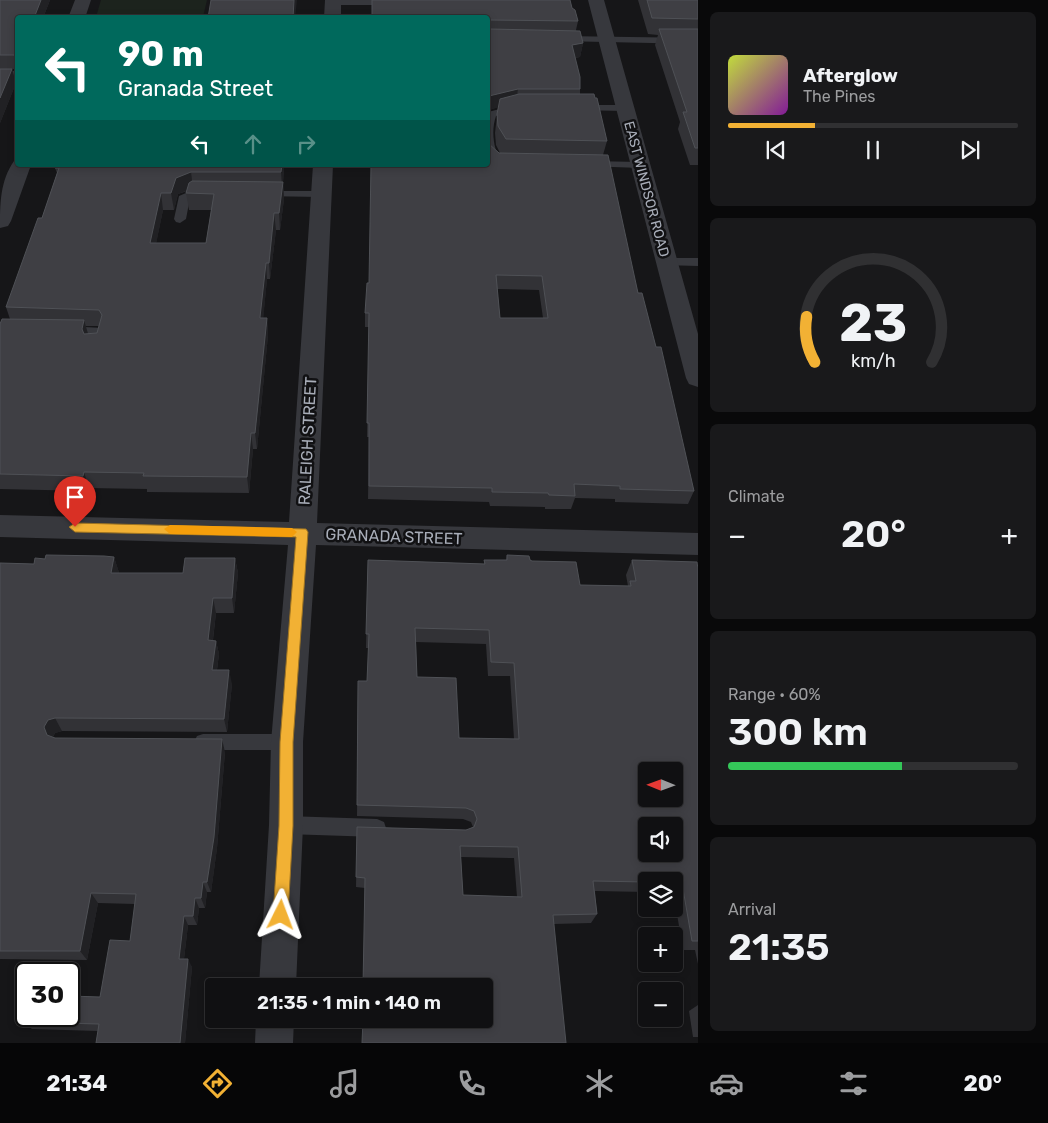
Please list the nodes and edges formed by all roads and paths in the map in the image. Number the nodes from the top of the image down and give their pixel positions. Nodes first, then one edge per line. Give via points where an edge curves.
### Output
1 (82, 0) edge
2 (596, 0) edge
3 (400, 2) edge
4 (332, 6) edge
5 (77, 15) edge
6 (551, 39) edge
7 (607, 40) junction
8 (698, 41) edge
9 (0, 76) edge
10 (15, 76) edge
11 (525, 108) edge
12 (570, 108) edge
13 (625, 108) junction
14 (490, 118) edge
15 (490, 141) edge
16 (511, 163) edge
17 (580, 164) edge
18 (641, 165) junction
19 (20, 167) edge
20 (323, 167) edge
21 (221, 193) edge
22 (249, 193) edge
23 (322, 194) junction
24 (2, 210) edge
25 (180, 219) dead end
26 (667, 262) junction
27 (698, 262) edge
28 (49, 330) edge
29 (95, 346) edge
30 (698, 378) edge
31 (0, 526) edge
32 (302, 532) junction
33 (698, 544) edge
34 (190, 742) edge
35 (287, 742) junction
36 (286, 826) junction
37 (397, 828) edge
38 (277, 978) edge
39 (275, 1028) edge
40 (274, 1043) edge

1 - 5 street
2 - 7 street, EAST WINDSOR ROAD
3 - 4 lane
6 - 7 lane
7 - 8 lane
7 - 13 street, EAST WINDSOR ROAD
9 - 10 street
11 - 14 lane via 491,114
12 - 13 lane
13 - 18 street, EAST WINDSOR ROAD
15 - 16 lane via 496,162
17 - 18 lane
18 - 26 street, EAST WINDSOR ROAD
19 - 24 street
20 - 23 street, RALEIGH STREET
21 - 25 lane via 185,196
22 - 23 lane
23 - 32 street, RALEIGH STREET
26 - 27 lane
26 - 30 street, EAST WINDSOR ROAD
28 - 29 lane via 98,331
31 - 32 street, GRANADA STREET
32 - 33 street, GRANADA STREET
32 - 35 street, RALEIGH STREET
34 - 35 lane
35 - 36 street, RALEIGH STREET
36 - 37 lane
36 - 38 street, RALEIGH STREET
39 - 40 street

